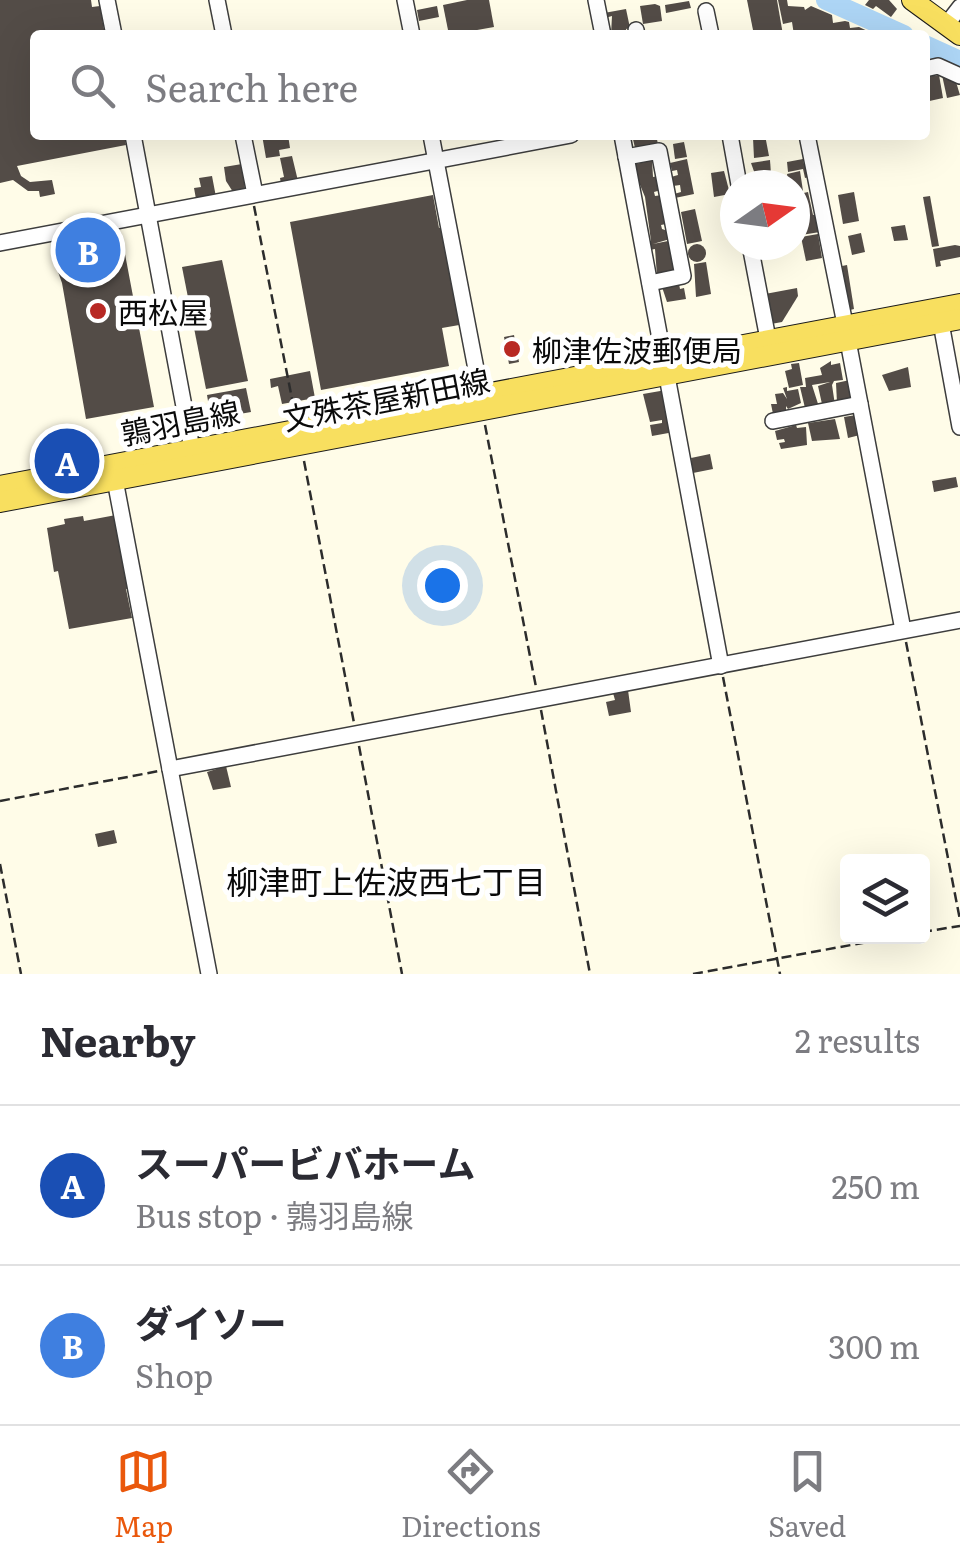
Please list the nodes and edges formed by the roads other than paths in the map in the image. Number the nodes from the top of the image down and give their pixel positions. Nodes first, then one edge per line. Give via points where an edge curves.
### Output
1 (107, 0) edge
2 (217, 0) edge
3 (405, 0) edge
4 (596, 0) edge
5 (912, 0) edge
6 (960, 7) edge
7 (706, 11) dead end
8 (113, 30) edge
9 (223, 30) edge
10 (411, 30) edge
11 (602, 30) edge
12 (710, 30) edge
13 (953, 30) edge
14 (930, 68) edge
15 (960, 76) edge
16 (134, 140) edge
17 (244, 140) edge
18 (432, 140) edge
19 (545, 140) edge
20 (623, 140) edge
21 (731, 140) edge
22 (808, 140) edge
23 (626, 157) junction
24 (436, 162) junction
25 (736, 170) edge
26 (255, 194) junction
27 (148, 214) junction
28 (0, 243) edge
29 (753, 260) edge
30 (650, 283) junction
31 (960, 304) edge
32 (947, 317) edge
33 (846, 332) junction
34 (768, 339) junction
35 (665, 366) junction
36 (482, 402) junction
37 (860, 404) junction
38 (773, 420) dead end
39 (960, 427) edge
40 (299, 437) junction
41 (192, 448) junction
42 (114, 480) junction
43 (0, 486) edge
44 (0, 502) edge
45 (960, 620) edge
46 (904, 630) junction
47 (720, 666) junction
48 (170, 769) junction
49 (209, 974) edge

1 - 8 street
2 - 9 street
3 - 10 street
4 - 11 street
5 - 13 main road
6 - 13 street
7 - 12 street
14 - 15 street
16 - 27 street
17 - 26 street
18 - 24 street
19 - 24 street
20 - 23 street
21 - 25 street
22 - 33 street
23 - 30 street
23 - 30 street via 659,151 684,276
24 - 26 street
24 - 36 street
26 - 27 street
27 - 28 street
27 - 41 street
29 - 34 street
30 - 35 street
31 - 32 main road, 鶉羽島線
32 - 33 main road, 鶉羽島線
32 - 39 street
33 - 34 main road, 鶉羽島線
33 - 35 main road
33 - 37 street
34 - 35 main road, 鶉羽島線
35 - 36 main road, 鶉羽島線
35 - 47 street
36 - 40 main road, 鶉羽島線
37 - 38 street
37 - 46 street
40 - 41 main road, 鶉羽島線
40 - 42 main road, 文殊茶屋新田線
41 - 43 main road, 鶉羽島線
42 - 44 main road, 文殊茶屋新田線
42 - 48 street
45 - 46 street
46 - 47 street
47 - 48 street
48 - 49 street

